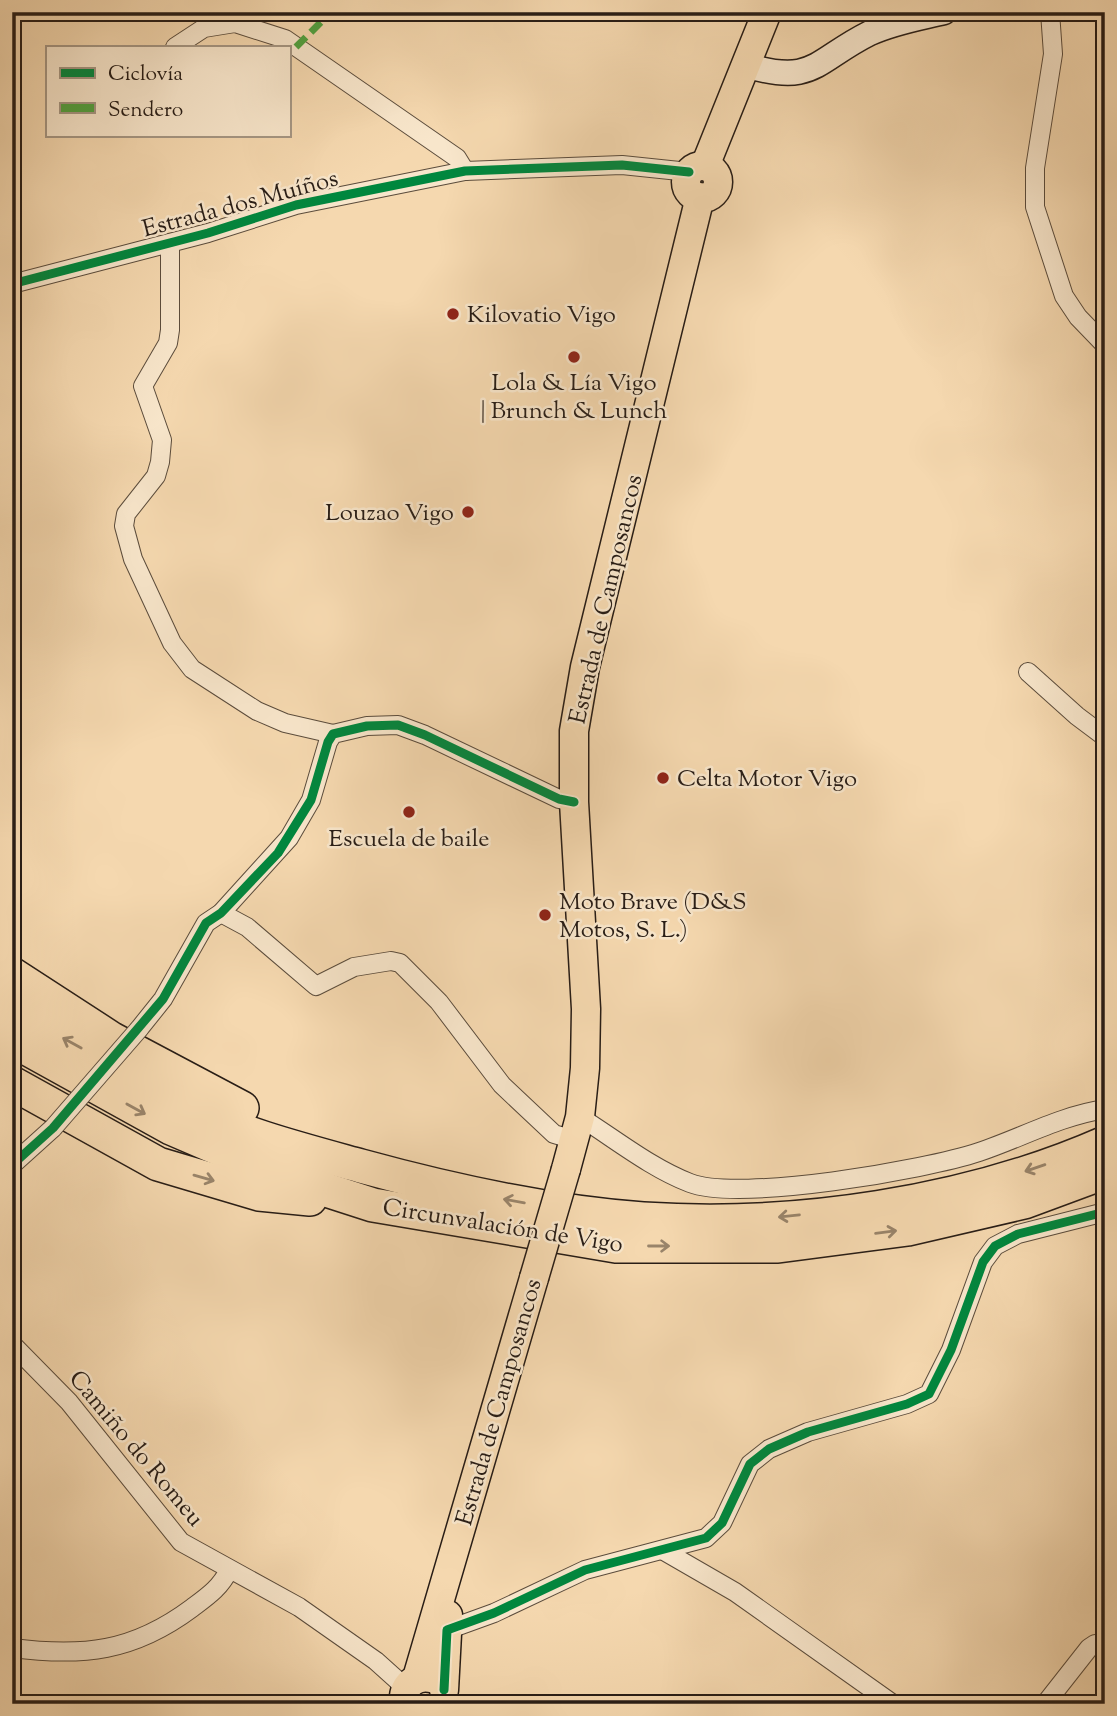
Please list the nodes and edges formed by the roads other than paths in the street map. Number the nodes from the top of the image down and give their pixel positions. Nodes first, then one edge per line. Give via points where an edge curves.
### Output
1 (767, 12) edge
2 (944, 12) edge
3 (1050, 12) edge
4 (176, 46) edge
5 (745, 65) junction
6 (465, 171) junction
7 (698, 179) junction
8 (170, 243) junction
9 (12, 284) edge
10 (1105, 345) edge
11 (1028, 672) dead end
12 (333, 734) junction
13 (1105, 737) edge
14 (574, 802) junction
15 (221, 913) junction
16 (12, 974) edge
17 (12, 1006) edge
18 (12, 1040) edge
19 (12, 1083) edge
20 (1105, 1109) edge
21 (577, 1128) junction
22 (1103, 1153) edge
23 (12, 1165) edge
24 (441, 1188) junction
25 (373, 1205) junction
26 (1105, 1212) edge
27 (12, 1344) edge
28 (459, 1536) junction
29 (664, 1551) junction
30 (229, 1570) junction
31 (453, 1628) junction
32 (1105, 1645) edge
33 (12, 1648) edge
34 (409, 1690) edge
35 (445, 1697) edge
36 (892, 1704) edge
37 (1045, 1704) edge

1 - 5 main road, Estrada de Camposancos
2 - 5 street via 894,23 812,69 790,75
3 - 10 street via 1053,54 1035,168 1035,207 1064,296
4 - 6 street via 204,27 235,23 285,39 457,158
5 - 7 main road, Estrada de Camposancos
6 - 7 street, Estrada dos Muíños via 622,165
6 - 8 street, Estrada dos Muíños via 296,205
7 - 14 main road, Estrada de Camposancos via 584,667 574,731
8 - 9 street, Estrada dos Muíños
8 - 12 street via 170,330 143,386 162,440 160,462 156,476 126,514 127,542 172,643 192,669 257,711
11 - 13 street
12 - 14 street via 398,725
12 - 15 street via 311,800 289,838
14 - 21 main road, Estrada de Camposancos via 586,1009
15 - 21 street via 247,927 316,986 354,967 400,963 439,1002 502,1085 554,1134
15 - 23 street, bridge via 198,934 163,999 139,1029 53,1128
16 - 24 highway via 111,1039 218,1097 309,1138 421,1173
24 -> 17 highway, Circunvalación de Vigo via 301,1150 188,1108
18 -> 25 highway, Circunvalación de Vigo via 170,1128 280,1175
19 -> 25 highway via 158,1164 258,1194
20 - 21 street via 1077,1114 932,1165 727,1190 691,1183
21 - 28 main road, Estrada de Camposancos, bridge
22 -> 24 highway, Circunvalación de Vigo via 899,1204 768,1218 643,1219
25 -> 22 highway, Circunvalación de Vigo via 616,1247 778,1246 908,1229 1024,1202
26 - 29 street via 1018,1234 995,1246 983,1262 951,1350 929,1394 769,1449 750,1464 714,1532
27 - 30 street, Camiño do Romeu via 69,1402 168,1529
28 - 31 main road, Estrada de Camposancos
28 - 34 main road, Estrada de Camposancos
29 - 31 street via 585,1570
29 - 36 street via 735,1592
30 - 33 street via 220,1587 190,1610 132,1643 112,1649 48,1652
30 - 34 street, Camiño do Romeu via 342,1635
31 - 35 main road, Estrada de Camposancos
32 - 37 street via 1089,1648
34 - 35 main road, Estrada de Camposancos via 430,1677

